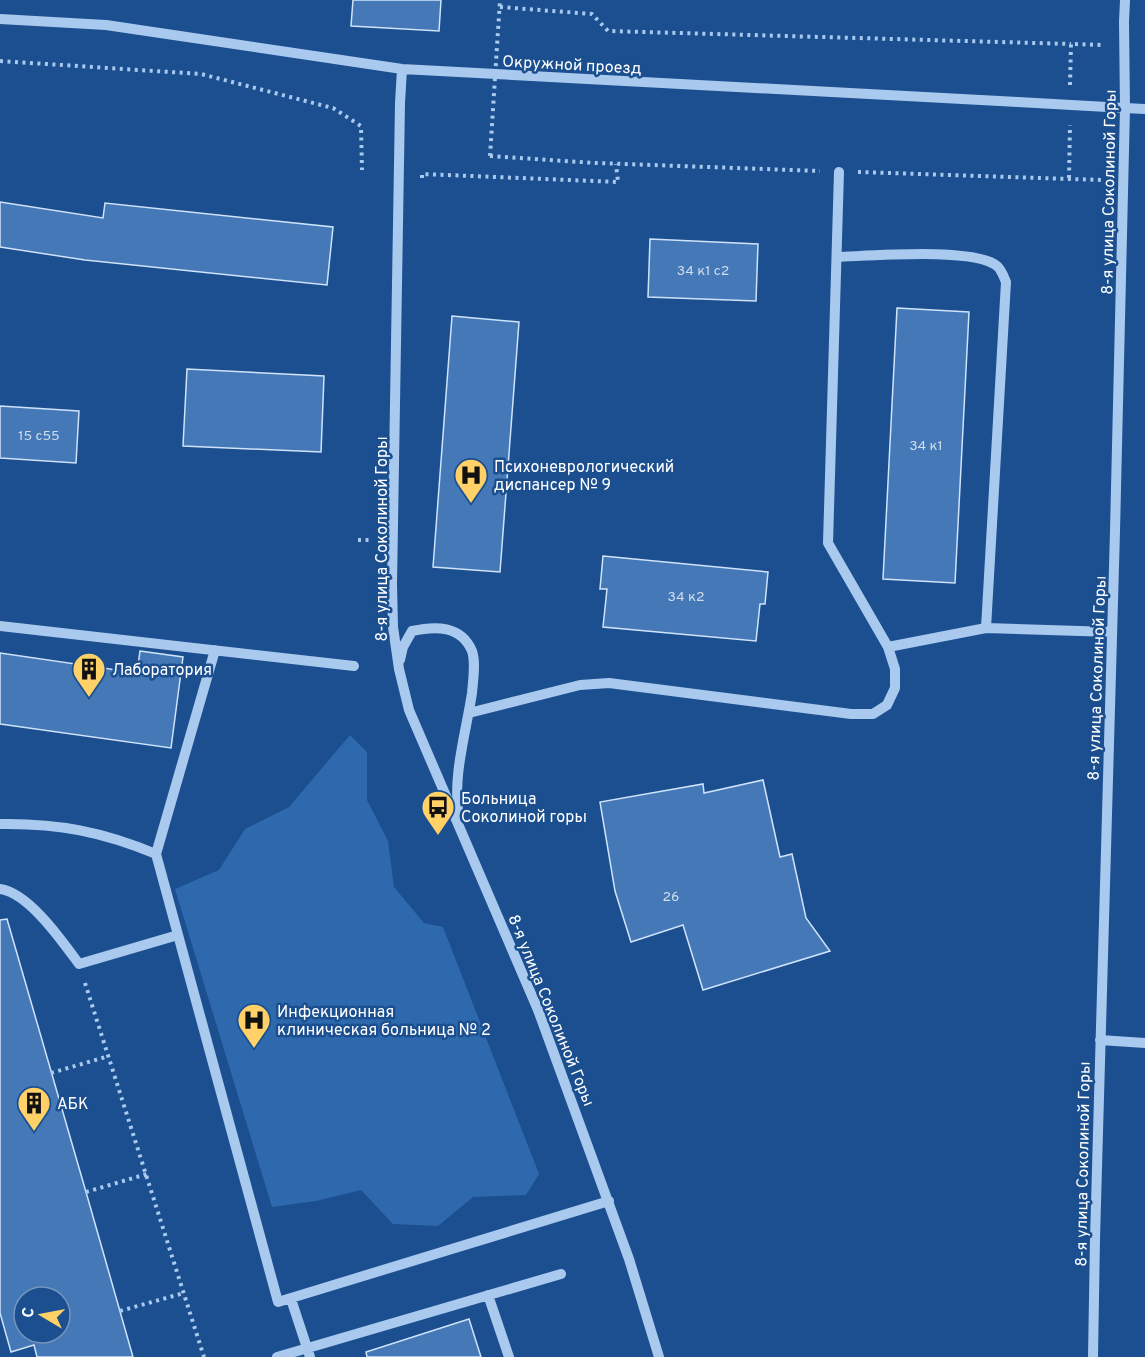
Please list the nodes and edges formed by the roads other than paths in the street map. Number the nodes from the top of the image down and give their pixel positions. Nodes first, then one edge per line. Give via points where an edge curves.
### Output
1 (1125, 0) edge
2 (0, 19) edge
3 (402, 69) junction
4 (1125, 108) junction
5 (1145, 109) edge
6 (839, 172) dead end
7 (837, 257) junction
8 (0, 626) edge
9 (986, 628) junction
10 (1112, 632) junction
11 (888, 647) junction
12 (215, 650) junction
13 (354, 666) dead end
14 (399, 669) junction
15 (469, 713) junction
16 (0, 825) edge
17 (462, 833) junction
18 (156, 854) junction
19 (0, 889) edge
20 (178, 935) junction
21 (1100, 1040) junction
22 (1145, 1043) edge
23 (609, 1201) junction
24 (561, 1274) dead end
25 (488, 1295) junction
26 (291, 1299) junction
27 (308, 1352) edge
28 (277, 1357) edge
29 (509, 1357) edge
30 (659, 1357) edge
31 (1093, 1357) edge

1 - 4 street, 8-я улица Соколиной Горы, bridge
2 - 3 street, Окружной проезд via 106,25
3 - 4 street, Окружной проезд, bridge
3 - 14 street, 8-я улица Соколиной Горы via 392,584
4 - 5 street, Окружной проезд
4 - 10 street, 8-я улица Соколиной Горы, bridge
6 - 7 street
7 - 9 street via 958,254 982,258 998,267 1006,282
7 - 11 street via 828,543
8 - 12 street
9 - 10 street
9 - 11 street
10 - 21 street, 8-я улица Соколиной Горы
11 - 15 street via 895,669 895,688 886,705 873,714 609,683 580,686
12 - 13 street
12 - 18 street
14 - 15 street via 403,647 412,631 448,629 462,637 472,652 474,675
14 - 17 street, 8-я улица Соколиной Горы via 409,710
15 - 17 street via 457,781
16 - 18 street via 87,830
17 - 23 street, 8-я улица Соколиной Горы via 538,1010
18 - 20 street
19 - 20 street via 9,890 45,919 79,964
20 - 26 street via 278,1302
21 - 22 street
21 - 31 street, 8-я улица Соколиной Горы
23 - 26 street
23 - 30 street, 8-я улица Соколиной Горы
24 - 25 street
25 - 27 street
25 - 29 street
26 - 27 street
27 - 28 street

